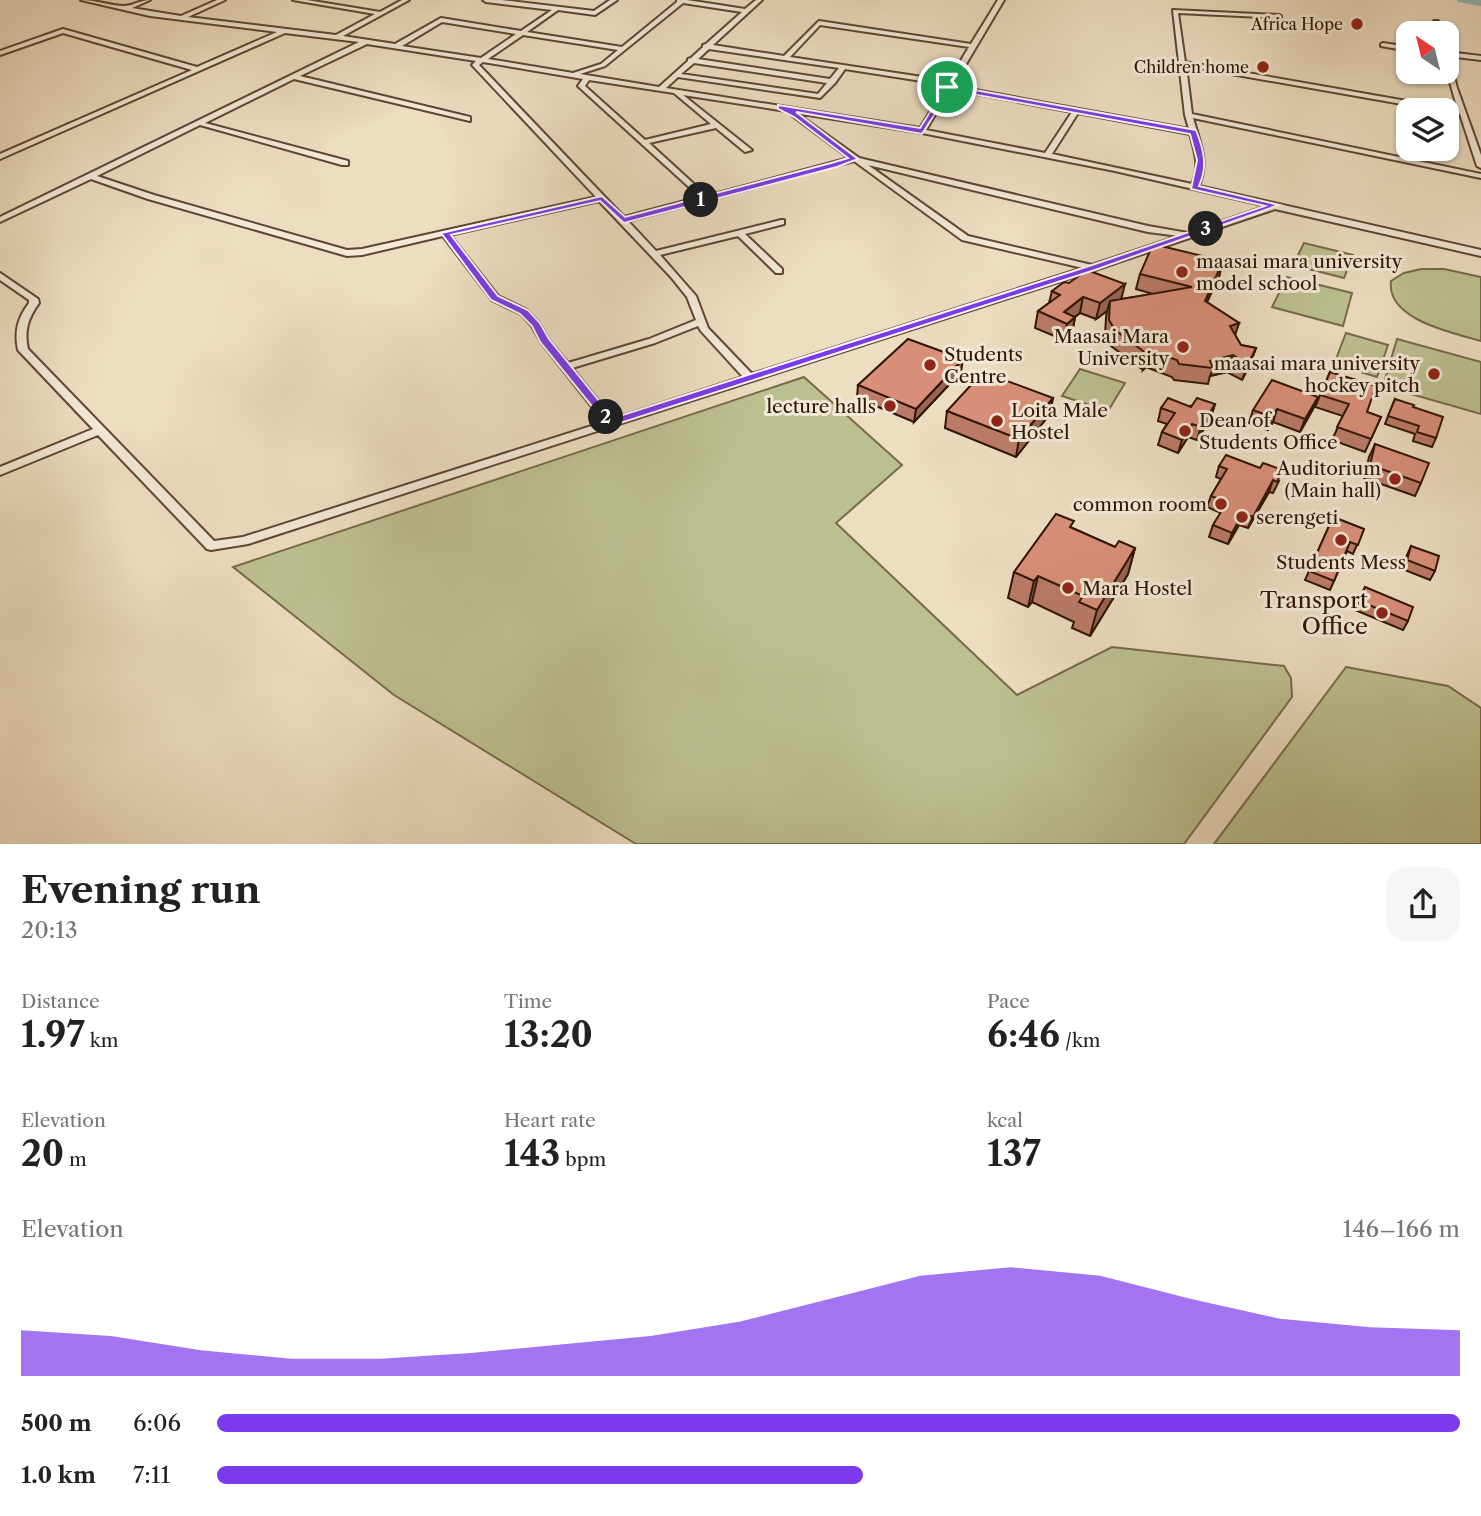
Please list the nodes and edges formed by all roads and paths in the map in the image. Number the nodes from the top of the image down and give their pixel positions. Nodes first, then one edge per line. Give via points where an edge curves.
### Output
1 (84, 0) edge
2 (147, 0) edge
3 (222, 0) edge
4 (296, 0) edge
5 (406, 0) edge
6 (486, 0) edge
7 (614, 0) edge
8 (673, 0) edge
9 (759, 0) edge
10 (1001, 0) edge
11 (683, 1) edge
12 (521, 2) edge
13 (126, 9) junction
14 (555, 10) junction
15 (746, 11) junction
16 (378, 13) junction
17 (1279, 17) dead end
18 (181, 18) junction
19 (286, 30) junction
20 (521, 33) junction
21 (337, 37) junction
22 (366, 41) junction
23 (1383, 45) dead end
24 (397, 46) junction
25 (705, 46) junction
26 (974, 46) junction
27 (1396, 47) edge
28 (623, 49) junction
29 (0, 54) edge
30 (1460, 57) edge
31 (786, 58) junction
32 (1481, 58) edge
33 (482, 60) junction
34 (690, 61) junction
35 (1184, 64) junction
36 (843, 66) junction
37 (197, 69) junction
38 (574, 74) junction
39 (675, 75) junction
40 (294, 77) junction
41 (588, 77) junction
42 (833, 82) junction
43 (1453, 84) edge
44 (947, 87) junction
45 (661, 89) junction
46 (675, 91) junction
47 (781, 107) junction
48 (1075, 112) junction
49 (1464, 113) junction
50 (1189, 115) junction
51 (467, 119) dead end
52 (199, 123) junction
53 (717, 125) junction
54 (922, 131) junction
55 (1194, 132) junction
56 (644, 142) junction
57 (748, 150) dead end
58 (1046, 156) junction
59 (0, 157) edge
60 (854, 159) junction
61 (345, 163) dead end
62 (1481, 166) edge
63 (90, 176) junction
64 (1481, 176) edge
65 (1194, 188) junction
66 (602, 198) junction
67 (706, 199) junction
68 (1275, 205) junction
69 (0, 220) edge
70 (624, 220) junction
71 (781, 222) dead end
72 (445, 233) junction
73 (741, 234) junction
74 (1188, 235) junction
75 (1481, 253) edge
76 (655, 254) junction
77 (1092, 268) junction
78 (779, 271) dead end
79 (0, 276) edge
80 (700, 322) junction
81 (566, 367) junction
82 (749, 377) junction
83 (611, 422) junction
84 (100, 430) junction
85 (0, 471) edge

1 - 13 street
2 - 13 street
3 - 18 street
4 - 16 street
5 - 16 street
6 - 12 street
7 - 14 street via 595,13
8 - 11 street
9 - 15 street
10 - 26 street
11 - 15 street
11 - 28 street
12 - 14 street
13 - 18 street
14 - 20 street
15 - 25 street
16 - 21 street
17 - 35 street via 1176,10
18 - 19 street
19 - 21 street
19 - 37 street
20 - 24 street via 441,20
20 - 28 street
20 - 33 street
21 - 22 street
22 - 24 street
22 - 40 street
23 - 27 street
24 - 33 street
25 - 31 street
25 - 34 street
26 - 31 street via 819,23
26 - 44 street
28 - 38 street via 599,67
29 - 37 street via 63,31
30 - 32 street
31 - 36 street
33 - 38 street
33 - 66 street via 476,67
34 - 39 street
34 - 42 street
35 - 49 street
35 - 50 street
36 - 42 street
36 - 44 street via 936,81
37 - 59 street
38 - 41 street
39 - 42 street via 812,96 820,96
39 - 45 street
40 - 51 street
40 - 52 street
41 - 45 street
41 - 56 street via 581,86
43 - 49 street
44 - 48 street
44 - 54 street
45 - 46 street
46 - 47 street
46 - 53 street
47 - 54 street
47 - 60 street
48 - 55 street
48 - 58 street
49 - 62 street
50 - 55 street
50 - 64 street
52 - 61 street
52 - 63 street
53 - 56 street
53 - 57 street
54 - 58 street
55 - 65 street via 1201,160
56 - 67 street
58 - 65 street
60 - 67 street
60 - 74 street
60 - 77 street via 965,238
63 - 69 street
63 - 72 street via 347,253
65 - 68 street
66 - 70 street
66 - 72 street
67 - 70 street
68 - 74 street
68 - 75 street
70 - 76 street
71 - 73 street
72 - 81 street via 495,298 524,312
73 - 76 street
73 - 78 street
74 - 77 street
76 - 80 street via 691,296
77 - 82 street
79 - 84 street via 33,299 18,333 23,350
80 - 81 street
80 - 82 street
81 - 83 street
82 - 83 street
83 - 84 street via 244,541 211,546
84 - 85 street

